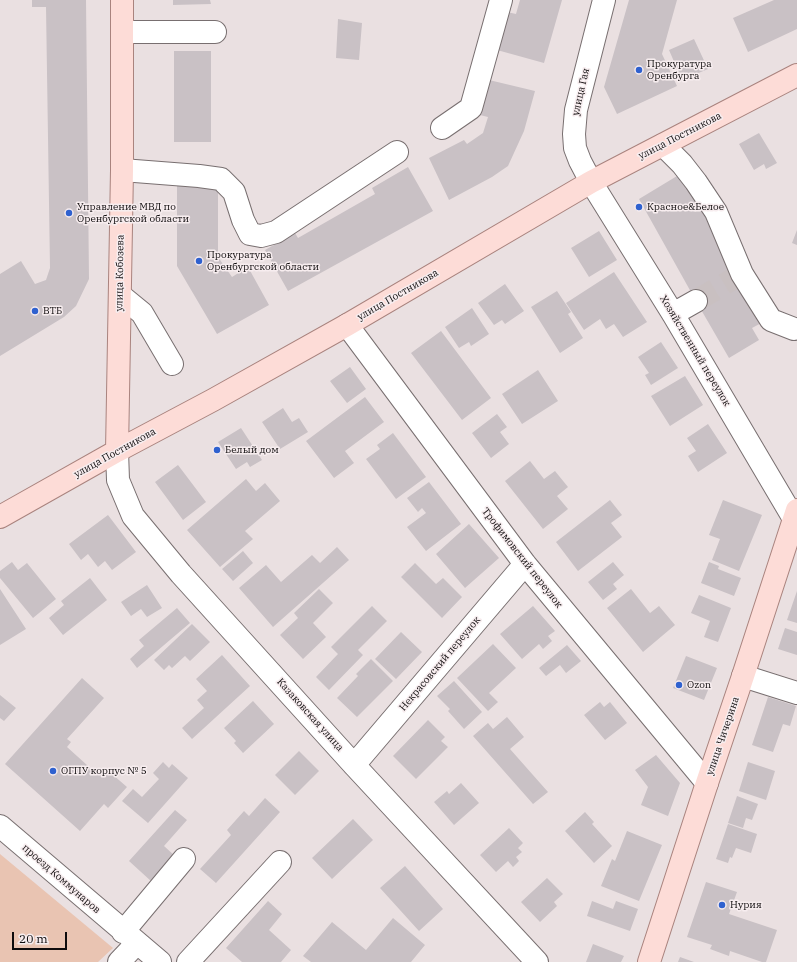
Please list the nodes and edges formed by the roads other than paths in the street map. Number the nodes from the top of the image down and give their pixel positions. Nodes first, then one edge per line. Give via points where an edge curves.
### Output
1 (122, 0) edge
2 (501, 0) edge
3 (604, 0) edge
4 (123, 32) junction
5 (215, 32) dead end
6 (797, 75) edge
7 (442, 128) dead end
8 (663, 145) junction
9 (397, 152) dead end
10 (122, 170) junction
11 (591, 182) junction
12 (120, 295) junction
13 (696, 301) tunnel mouth
14 (674, 314) junction
15 (347, 326) junction
16 (794, 329) dead end
17 (172, 364) dead end
18 (117, 450) junction
19 (796, 516) edge
20 (0, 517) edge
21 (525, 564) junction
22 (743, 676) junction
23 (797, 693) edge
24 (354, 764) junction
25 (707, 783) junction
26 (0, 826) edge
27 (184, 859) dead end
28 (280, 862) dead end
29 (130, 938) junction
30 (119, 962) edge
31 (160, 962) edge
32 (188, 962) edge
33 (537, 962) edge
34 (649, 962) edge

1 - 4 main road, улица Кобозева
2 - 7 street via 471,108
3 - 11 street, улица Гая via 576,110 574,134 575,148
4 - 5 street
4 - 10 main road, улица Кобозева
6 - 8 main road, улица Постникова
8 - 11 main road, улица Постникова
8 - 16 street via 682,164 716,212 740,275 771,320
9 - 10 street via 276,232 261,236 250,234 234,192 221,179
10 - 12 main road, улица Кобозева
11 - 14 street, Хозяйственный переулок
11 - 15 main road, улица Постникова
12 - 17 street via 142,313
12 - 18 main road, улица Кобозева
13 - 14 street
14 - 19 street, Хозяйственный переулок
15 - 18 main road, улица Постникова
15 - 21 street, Трофимовский переулок
18 - 20 main road, улица Постникова
18 - 24 street, Казаковская улица via 118,480 133,516 181,574
19 - 22 main road, улица Чичерина
21 - 24 street, Некрасовский переулок
21 - 25 street, Трофимовский переулок
22 - 23 street
22 - 25 main road, улица Чичерина
24 - 33 street, Казаковская улица
25 - 34 main road, улица Чичерина
26 - 29 street, проезд Коммунаров
27 - 29 street
28 - 32 street
29 - 30 street
29 - 31 street, проезд Коммунаров

